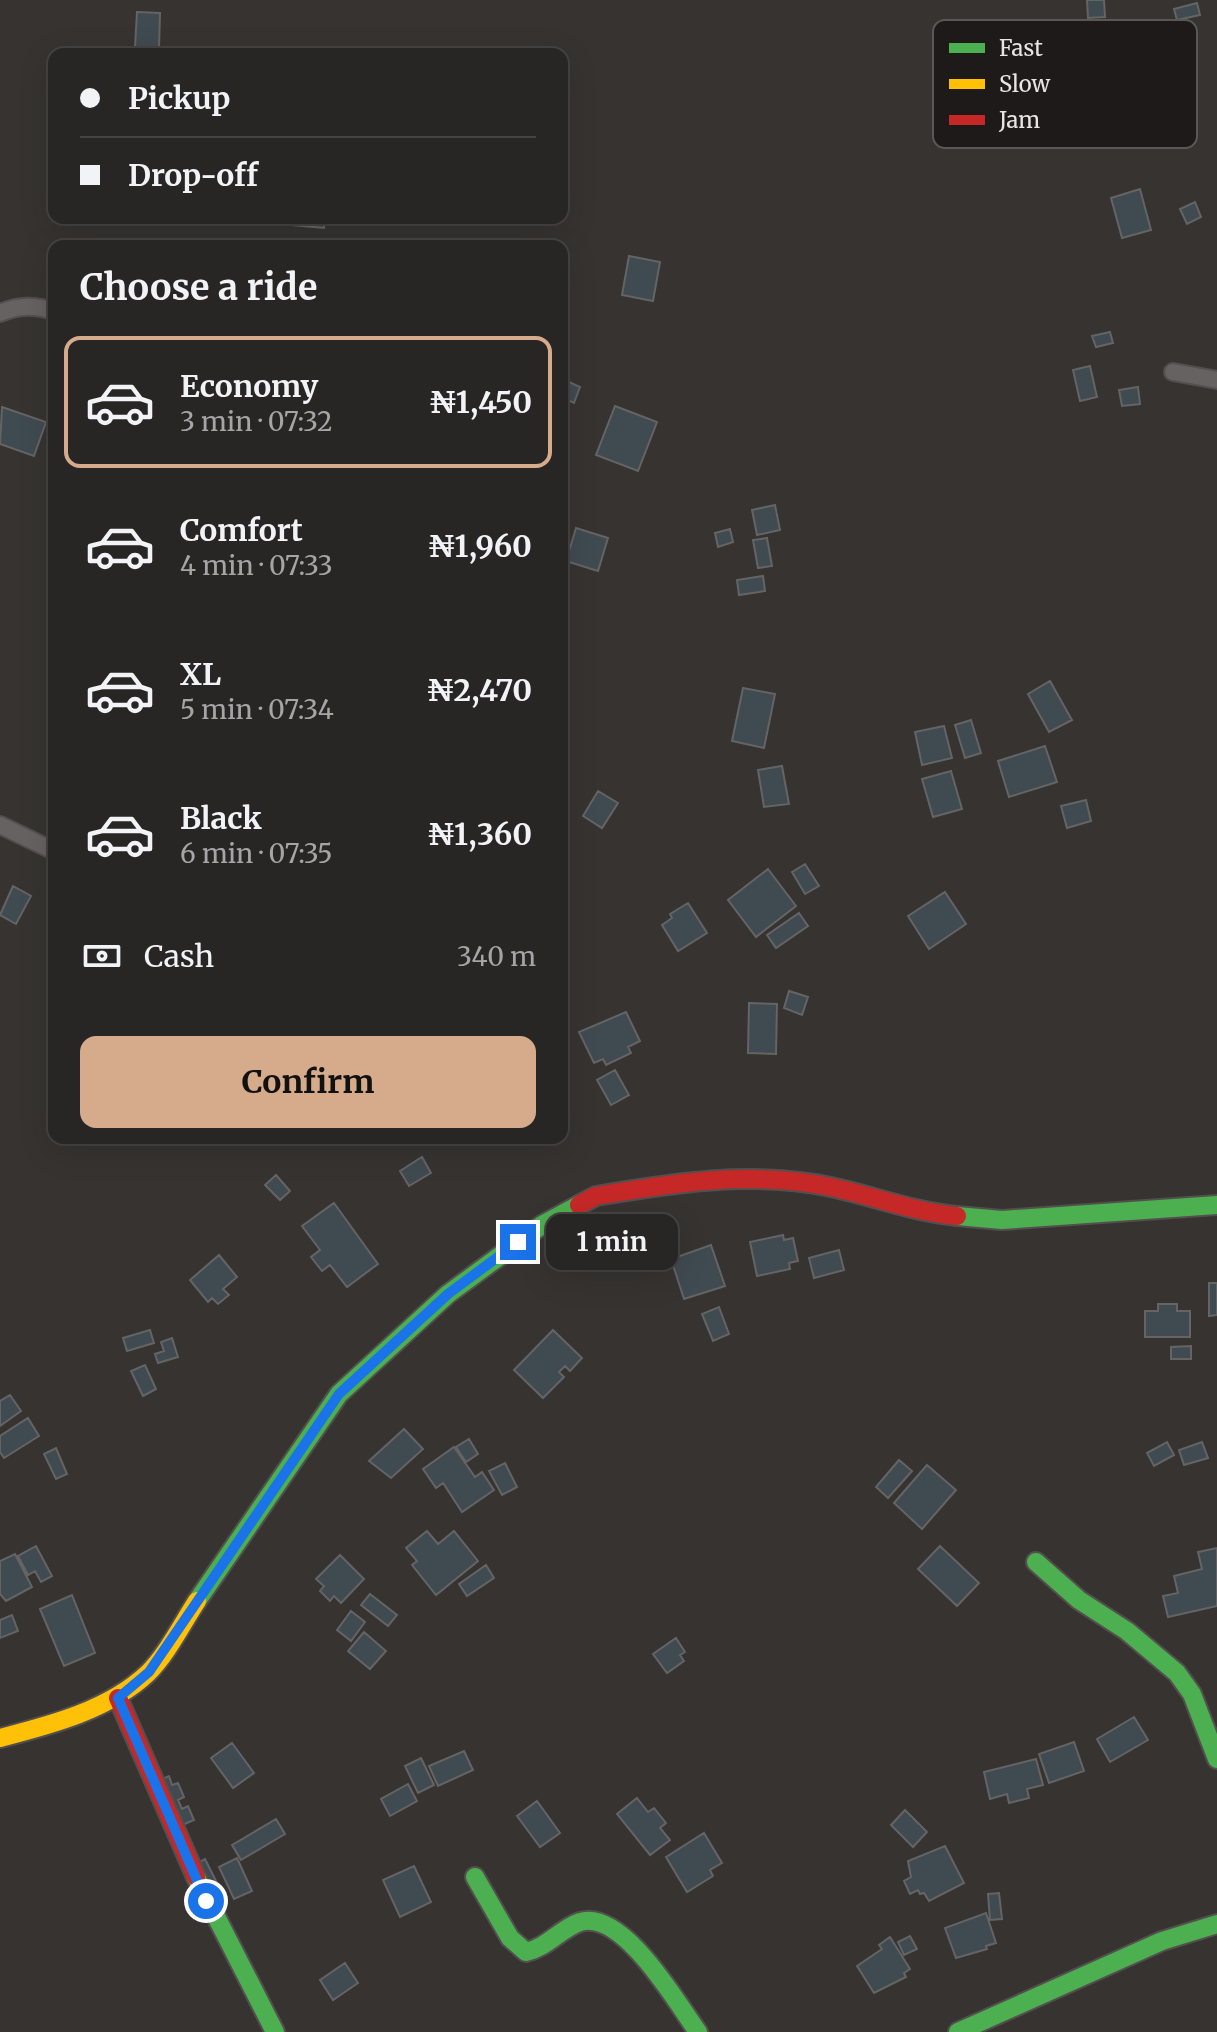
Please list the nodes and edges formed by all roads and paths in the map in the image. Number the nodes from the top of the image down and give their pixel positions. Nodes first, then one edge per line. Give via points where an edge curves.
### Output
1 (48, 310) edge
2 (0, 313) edge
3 (1173, 372) dead end
4 (1217, 380) edge
5 (0, 825) edge
6 (48, 848) edge
7 (1217, 1205) edge
8 (1036, 1562) dead end
9 (118, 1698) junction
10 (0, 1738) edge
11 (1217, 1759) edge
12 (475, 1877) dead end
13 (1217, 1924) edge
14 (275, 2032) edge
15 (698, 2032) edge
16 (958, 2032) edge

1 - 2 street via 14,307
3 - 4 street
5 - 6 street
7 - 9 street via 1002,1220 930,1214 826,1186 741,1177 596,1196 542,1225 448,1294 339,1394 149,1672
8 - 11 street via 1177,1673 1192,1694
9 - 10 street
9 - 14 street via 206,1901
12 - 15 street via 510,1938 526,1952 539,1951 581,1921 608,1923 627,1938
13 - 16 street via 1162,1941

